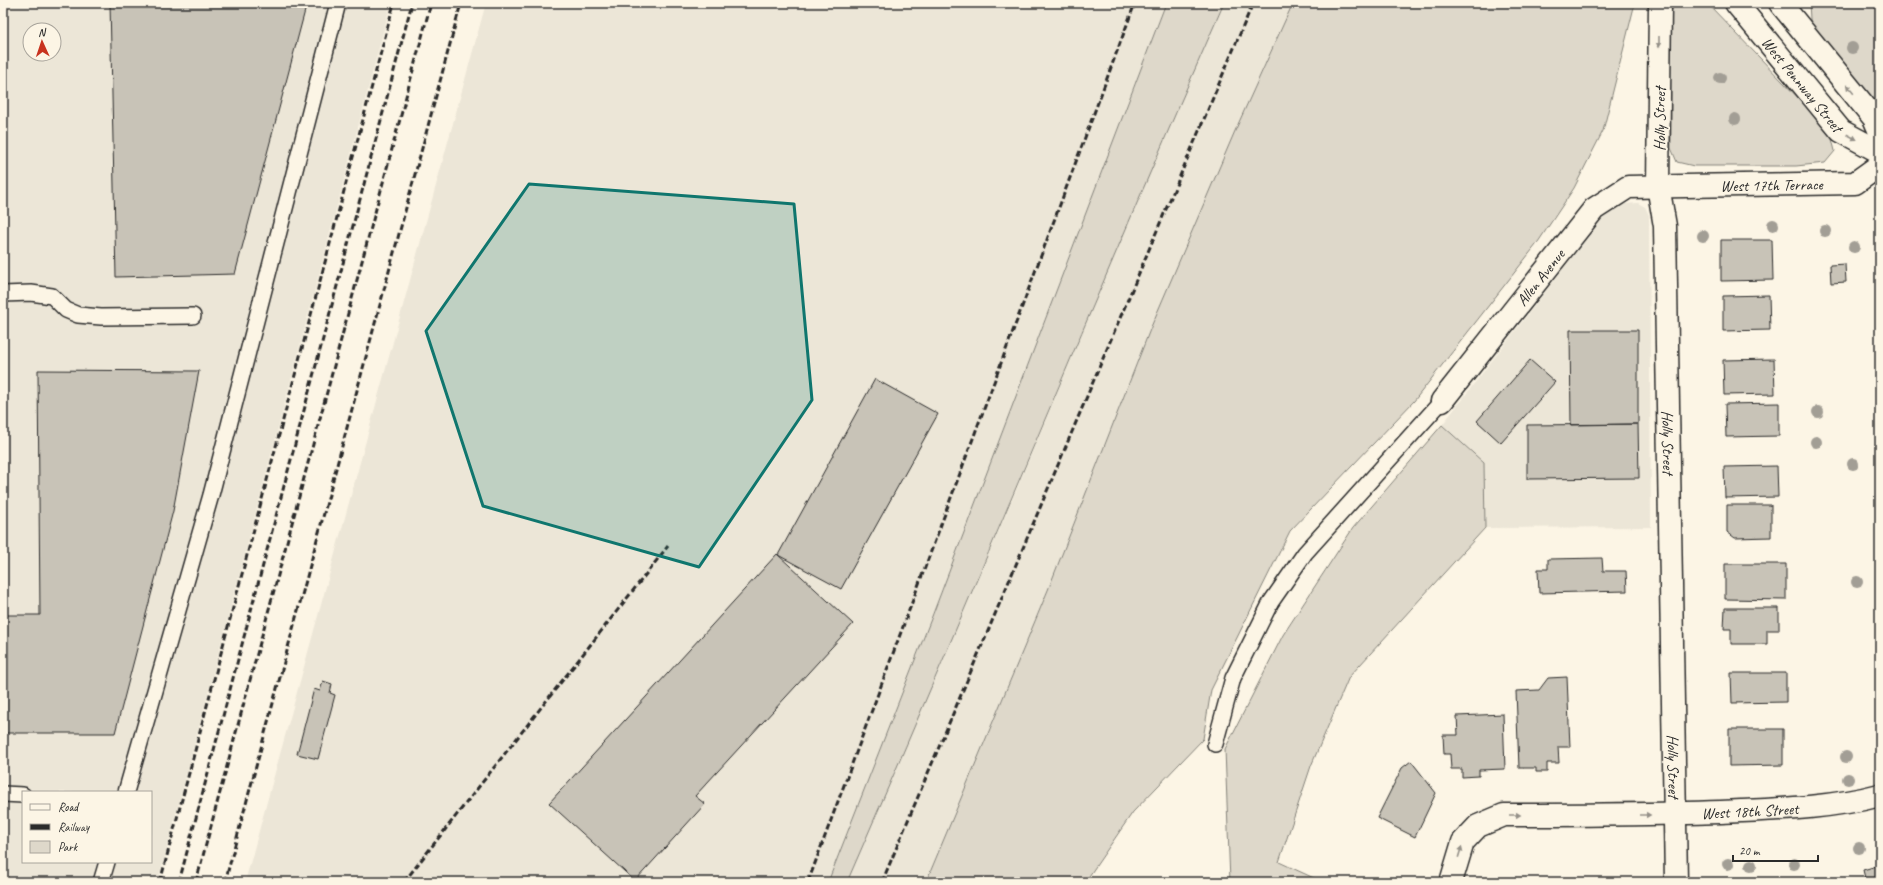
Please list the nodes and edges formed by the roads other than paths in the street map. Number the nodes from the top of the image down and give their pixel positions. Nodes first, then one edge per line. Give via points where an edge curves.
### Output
1 (338, 3) edge
2 (1660, 3) edge
3 (1736, 3) edge
4 (1780, 3) edge
5 (1880, 132) edge
6 (1880, 152) edge
7 (1880, 165) edge
8 (1658, 186) junction
9 (3, 294) edge
10 (193, 316) dead end
11 (1442, 401) joint
12 (1215, 744) dead end
13 (126, 791) edge
14 (3, 794) edge
15 (22, 795) edge
16 (1880, 795) edge
17 (1675, 814) junction
18 (107, 863) edge
19 (101, 882) edge
20 (1451, 882) edge
21 (1676, 882) edge

1 - 13 lane via 211,495
2 -> 8 street, Holly Street
3 -> 6 street, West Pennway Street via 1841,131
5 -> 4 street, West Pennway Street via 1874,118
7 - 8 street, West 17th Terrace via 1855,183
8 - 11 street, Allen Avenue via 1628,187 1594,209
8 - 17 street, Holly Street via 1665,226
9 - 10 lane via 31,293 52,296 66,310 78,315
11 - 12 lane via 1306,554 1271,602 1233,678
14 - 15 lane
16 - 17 street, West 18th Street via 1779,809
20 -> 17 street, West 18th Street via 1463,842 1478,826 1504,816
17 - 21 street, Holly Street
18 - 19 lane

